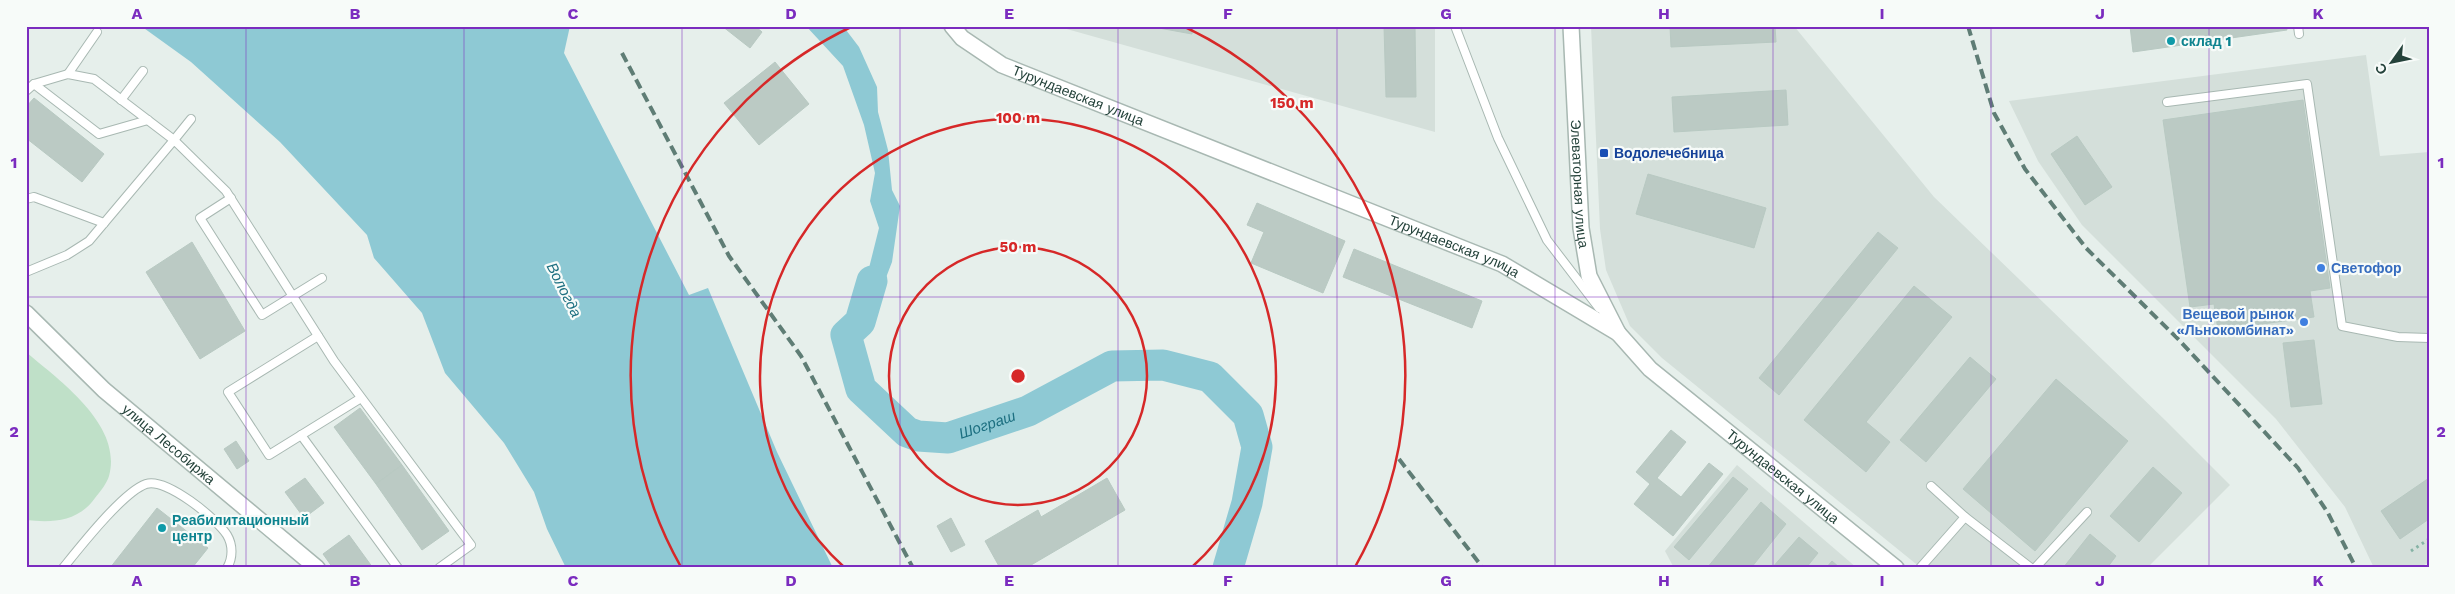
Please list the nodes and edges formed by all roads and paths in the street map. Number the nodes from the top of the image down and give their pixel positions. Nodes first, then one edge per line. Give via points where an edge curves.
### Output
1 (952, 26) edge
2 (1455, 26) edge
3 (1571, 26) edge
4 (98, 32) dead end
5 (143, 71) dead end
6 (68, 74) junction
7 (34, 84) junction
8 (26, 91) edge
9 (121, 100) junction
10 (2168, 102) dead end
11 (191, 119) dead end
12 (148, 120) junction
13 (174, 140) junction
14 (231, 198) junction
15 (26, 199) edge
16 (104, 223) junction
17 (26, 272) edge
18 (322, 278) dead end
19 (293, 297) junction
20 (26, 313) edge
21 (1618, 333) junction
22 (318, 336) junction
23 (2429, 338) edge
24 (361, 398) junction
25 (301, 436) junction
26 (1931, 486) dead end
27 (2087, 512) dead end
28 (1965, 516) junction
29 (2429, 539) edge
30 (2411, 550) dead end
31 (64, 568) edge
32 (227, 568) edge
33 (317, 568) edge
34 (398, 568) edge
35 (439, 568) edge
36 (1896, 568) edge
37 (1920, 568) edge
38 (2033, 568) edge

1 - 21 street, Турундаевская улица via 962,38 1002,65 1502,264
2 - 21 lane via 1498,138 1548,240
3 - 21 street, Элеваторная улица via 1581,228 1589,276
4 - 6 lane
5 - 9 lane
6 - 7 lane
6 - 9 lane via 94,79
7 - 8 lane
7 - 12 lane via 99,134
9 - 12 lane
10 - 23 lane via 2307,84 2342,326 2398,337
11 - 13 lane
12 - 13 lane
13 - 14 lane
13 - 16 lane
14 - 19 lane
14 - 19 lane via 200,218 262,315
15 - 16 lane via 34,197
16 - 17 lane via 89,241 67,255
18 - 19 lane
19 - 22 lane
20 - 33 street, улица Лесобиржа via 104,390
21 - 36 street, Турундаевская улица via 1650,369
22 - 24 lane
22 - 25 lane via 228,392 269,455
24 - 25 lane
24 - 35 lane via 472,545
25 - 34 lane
26 - 28 lane
27 - 38 lane
28 - 37 lane
28 - 38 lane
29 - 30 path
31 - 32 lane via 128,496 149,483 173,489 219,524 232,551

